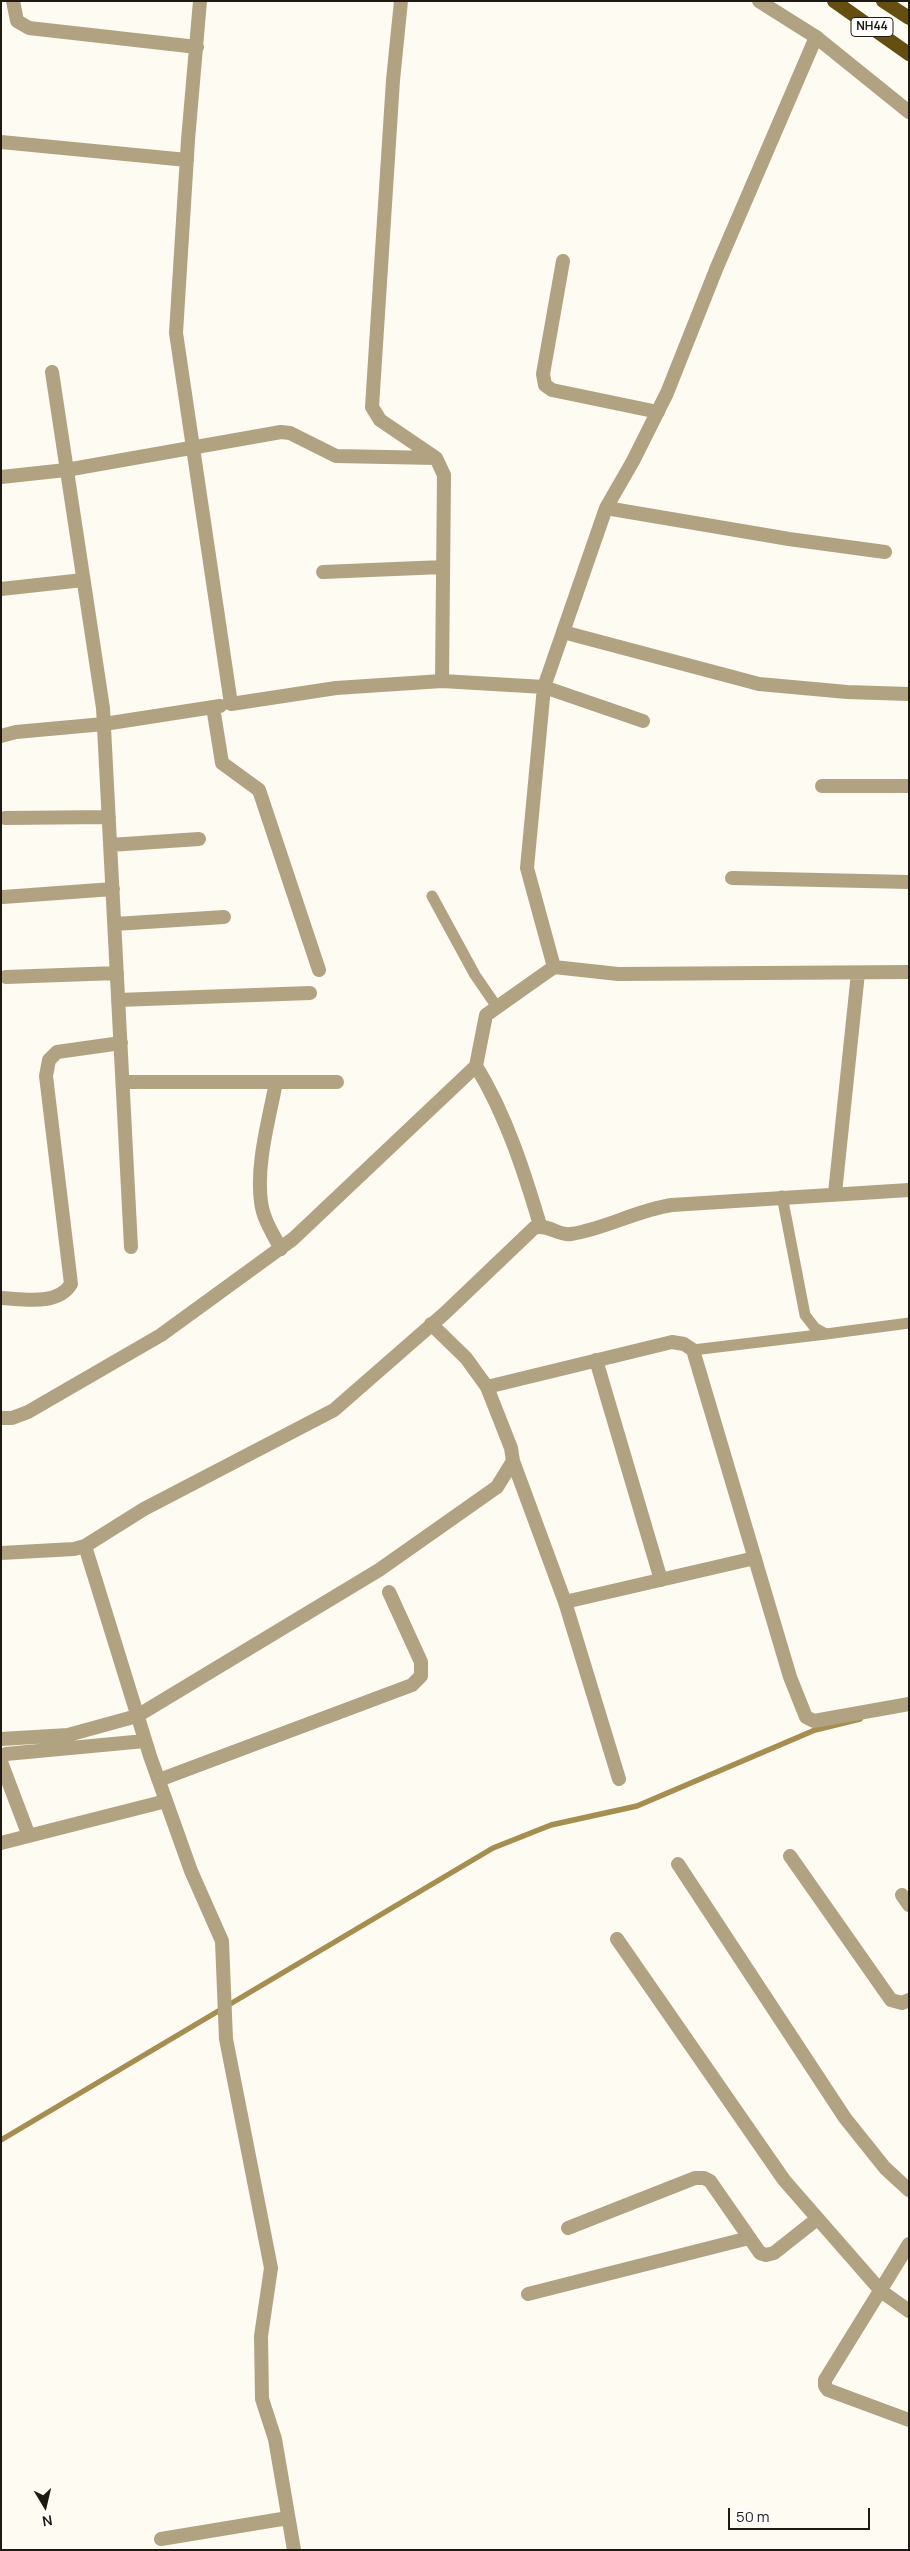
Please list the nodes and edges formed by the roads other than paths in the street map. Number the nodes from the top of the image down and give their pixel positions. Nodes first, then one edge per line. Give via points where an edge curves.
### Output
1 (13, 1) edge
2 (200, 1) edge
3 (401, 1) edge
4 (759, 1) edge
5 (834, 1) edge
6 (883, 1) edge
7 (909, 18) edge
8 (816, 37) junction
9 (197, 47) junction
10 (909, 54) edge
11 (909, 112) edge
12 (1, 142) edge
13 (187, 160) junction
14 (563, 261) dead end
15 (52, 372) dead end
16 (658, 412) junction
17 (193, 446) junction
18 (436, 458) junction
19 (66, 470) junction
20 (1, 477) edge
21 (606, 508) junction
22 (885, 552) dead end
23 (443, 567) junction
24 (323, 572) dead end
25 (83, 580) junction
26 (1, 589) edge
27 (563, 632) junction
28 (442, 681) junction
29 (544, 688) junction
30 (909, 694) edge
31 (231, 704) junction
32 (212, 707) junction
33 (643, 721) dead end
34 (104, 724) junction
35 (1, 736) edge
36 (822, 786) dead end
37 (909, 786) edge
38 (109, 816) junction
39 (5, 818) dead end
40 (199, 839) dead end
41 (110, 845) junction
42 (732, 878) dead end
43 (909, 882) edge
44 (113, 889) junction
45 (3, 896) dead end
46 (432, 896) dead end
47 (224, 917) dead end
48 (115, 924) junction
49 (554, 967) junction
50 (319, 970) dead end
51 (858, 972) junction
52 (909, 972) edge
53 (117, 973) junction
54 (6, 977) dead end
55 (310, 993) dead end
56 (118, 1000) junction
57 (497, 1007) junction
58 (121, 1043) junction
59 (476, 1066) junction
60 (123, 1082) junction
61 (276, 1082) junction
62 (337, 1082) dead end
63 (909, 1190) edge
64 (835, 1193) junction
65 (782, 1196) junction
66 (540, 1226) junction
67 (131, 1247) dead end
68 (280, 1249) junction
69 (1, 1298) edge
70 (909, 1323) edge
71 (431, 1324) junction
72 (826, 1334) junction
73 (693, 1350) junction
74 (596, 1360) junction
75 (487, 1387) junction
76 (1, 1418) edge
77 (513, 1461) junction
78 (85, 1546) junction
79 (1, 1553) edge
80 (755, 1558) junction
81 (661, 1580) junction
82 (389, 1592) dead end
83 (565, 1602) junction
84 (909, 1704) edge
85 (137, 1716) junction
86 (1, 1739) edge
87 (145, 1741) junction
88 (1, 1758) edge
89 (1, 1762) edge
90 (4, 1778) edge
91 (619, 1779) dead end
92 (159, 1780) junction
93 (166, 1801) junction
94 (29, 1836) junction
95 (1, 1843) edge
96 (790, 1856) dead end
97 (678, 1864) dead end
98 (618, 1940) dead end
99 (909, 2000) edge
100 (909, 2190) edge
101 (817, 2218) junction
102 (568, 2228) dead end
103 (749, 2238) junction
104 (909, 2244) edge
105 (881, 2291) junction
106 (528, 2294) dead end
107 (909, 2311) edge
108 (909, 2420) edge
109 (288, 2518) junction
110 (162, 2539) dead end
111 (294, 2550) edge

1 - 9 street via 17,20 29,28
2 - 9 street
3 - 18 street via 372,406 380,420
4 - 8 street
5 - 10 highway, NH44
6 - 7 highway, NH44
8 - 11 street
8 - 16 street
9 - 13 street
12 - 13 street
13 - 17 street via 176,333
14 - 16 street via 543,374 545,385 552,390
15 - 19 street
16 - 21 street
17 - 18 street via 281,432 290,433 336,456
17 - 19 street
17 - 31 street
18 - 23 street via 444,475
19 - 20 street
19 - 25 street
21 - 22 street
21 - 27 street
23 - 24 street
23 - 28 street
25 - 26 street
25 - 34 street
27 - 29 street
27 - 30 street via 758,684
28 - 29 street
28 - 31 street via 336,688
29 - 33 street
29 - 49 street via 527,868
31 - 32 street
32 - 34 street
32 - 50 street via 222,763 259,790
34 - 35 street
34 - 38 street
36 - 37 street
38 - 39 street
38 - 41 street
40 - 41 street
41 - 44 street
42 - 43 street
44 - 45 street
44 - 48 street
46 - 57 lane via 475,975
47 - 48 street
48 - 53 street
49 - 51 street via 618,974
49 - 57 street
51 - 52 street
51 - 64 street
53 - 54 street
53 - 56 street
55 - 56 street
56 - 58 street
57 - 59 street via 486,1015
58 - 60 street
58 - 69 street via 57,1052 49,1060 46,1076 71,1284 58,1296
59 - 66 street via 494,1095
59 - 68 street
60 - 61 street
60 - 67 street
61 - 62 street
61 - 68 street via 260,1174 261,1203
63 - 64 street
64 - 65 street
65 - 66 street via 652,1208 568,1234
65 - 72 lane via 805,1315 815,1328
66 - 71 street via 534,1228
68 - 76 street via 162,1335 28,1412
70 - 72 lane
71 - 75 street via 466,1358
71 - 78 street via 334,1410 144,1508
72 - 73 lane
73 - 74 street via 672,1342
73 - 80 street
74 - 75 street
74 - 81 street
75 - 77 street
77 - 83 street
77 - 85 street via 497,1487 378,1570
78 - 79 street
78 - 85 street
80 - 81 street
80 - 84 street via 790,1677 806,1717 814,1721
81 - 83 street
82 - 92 street via 421,1662 421,1676 412,1686
83 - 91 street
85 - 86 street via 68,1735
85 - 87 street
87 - 88 street via 6,1754
87 - 92 street
89 - 90 street
90 - 94 street
92 - 93 street
93 - 94 street
93 - 109 street via 191,1871 222,1941 226,2039 272,2268 261,2336 262,2399 275,2439
94 - 95 street
96 - 99 street via 891,2000 902,2003
97 - 100 street via 845,2118 885,2168
98 - 101 street via 752,2136
101 - 103 street via 774,2253 760,2253
101 - 105 street
102 - 103 street via 695,2178 704,2178 710,2181
103 - 106 street
104 - 105 street
105 - 107 street
105 - 108 street via 825,2380 825,2386 828,2390
109 - 110 street
109 - 111 street

